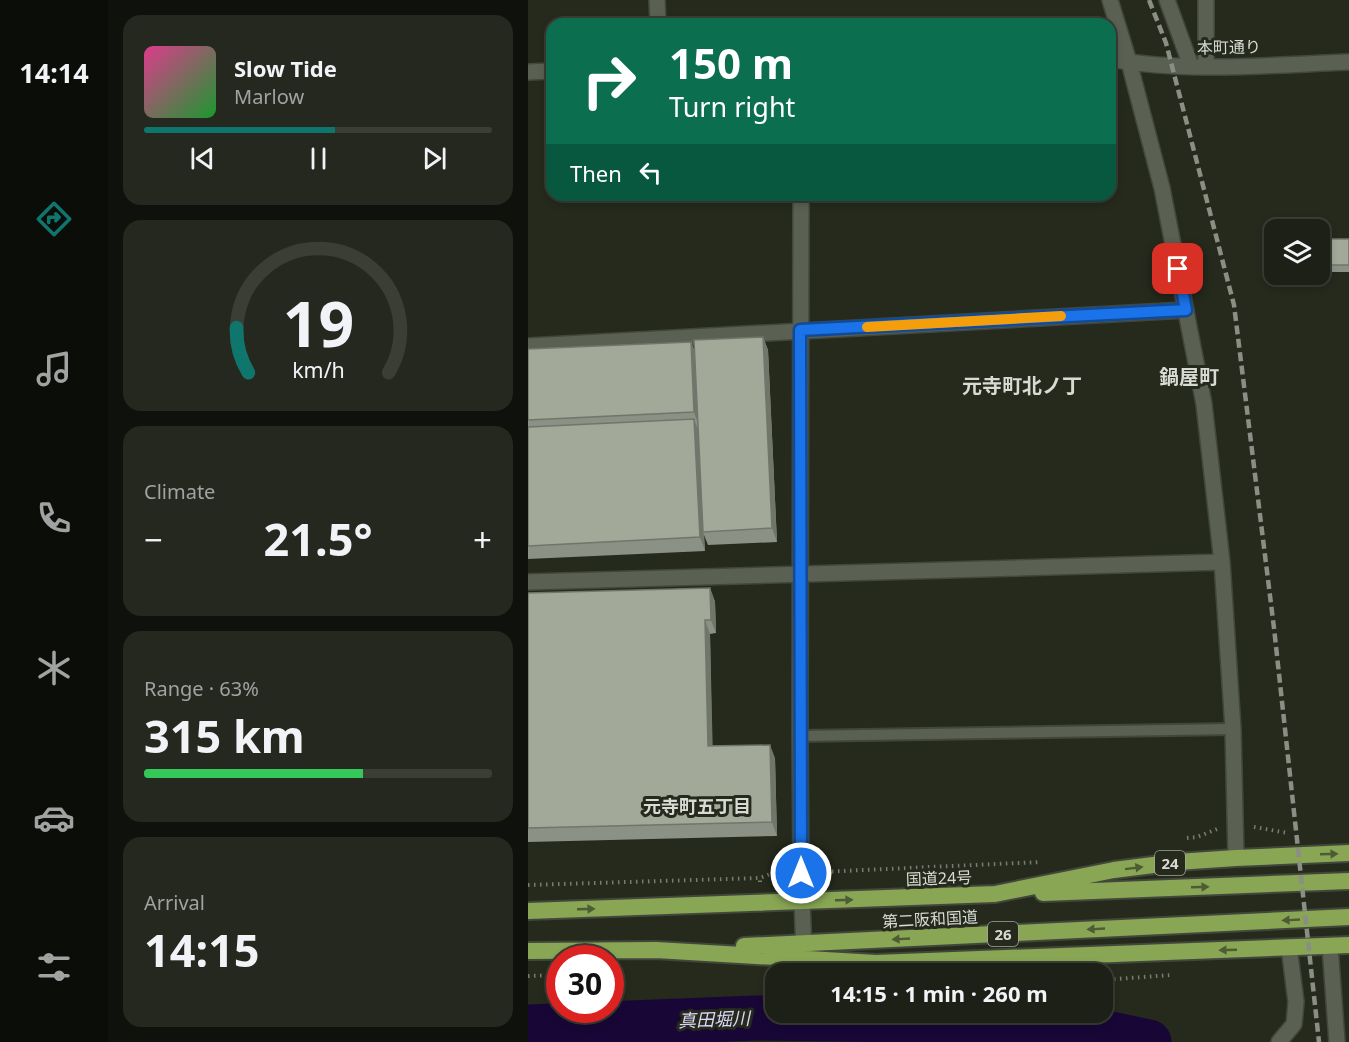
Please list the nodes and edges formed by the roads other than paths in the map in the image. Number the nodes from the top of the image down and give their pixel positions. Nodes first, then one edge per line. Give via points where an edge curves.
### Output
1 (657, 0) edge
2 (1110, 0) edge
3 (1167, 0) edge
4 (1206, 0) edge
5 (658, 18) edge
6 (1115, 18) edge
7 (1116, 20) edge
8 (1116, 60) edge
9 (1349, 62) edge
10 (1129, 63) junction
11 (1198, 67) junction
12 (546, 71) edge
13 (528, 72) edge
14 (801, 201) edge
15 (1186, 310) junction
16 (800, 330) junction
17 (528, 346) edge
18 (1222, 562) junction
19 (801, 574) junction
20 (528, 582) edge
21 (1233, 729) junction
22 (800, 736) junction
23 (1349, 853) edge
24 (1236, 858) junction
25 (1349, 881) edge
26 (994, 894) junction
27 (802, 902) junction
28 (528, 911) edge
29 (1349, 917) edge
30 (1349, 945) edge
31 (1330, 946) junction
32 (1289, 947) junction
33 (528, 951) edge
34 (803, 951) junction
35 (1279, 1042) edge
36 (1337, 1042) edge

1 - 5 street
2 - 6 street
3 - 11 street
4 - 11 street
7 - 10 street
8 - 10 street, 本町通り
9 - 11 street, 本町通り
10 - 11 street, 本町通り
10 - 15 street via 1162,188
12 - 13 street
14 - 16 street
15 - 16 street
15 - 18 street via 1204,404
16 - 17 street
16 - 19 street
18 - 19 street
18 - 21 street
19 - 20 street
19 - 22 street
21 - 22 lane
21 - 24 street
22 - 27 street
24 -> 23 highway, 国道24号 / 24
26 -> 24 highway, 国道24号 / 24 via 1114,870
26 -> 25 highway, 第二阪和国道
27 -> 26 highway, 国道24号 / 24
28 -> 27 highway, 国道24号 / 24
27 - 34 street
29 -> 34 highway, 第二阪和国道 / 26
30 - 31 highway
31 - 32 highway
31 - 36 street
32 -> 34 highway via 876,963
32 - 35 street via 1296,1002 1294,1024
33 - 34 highway

